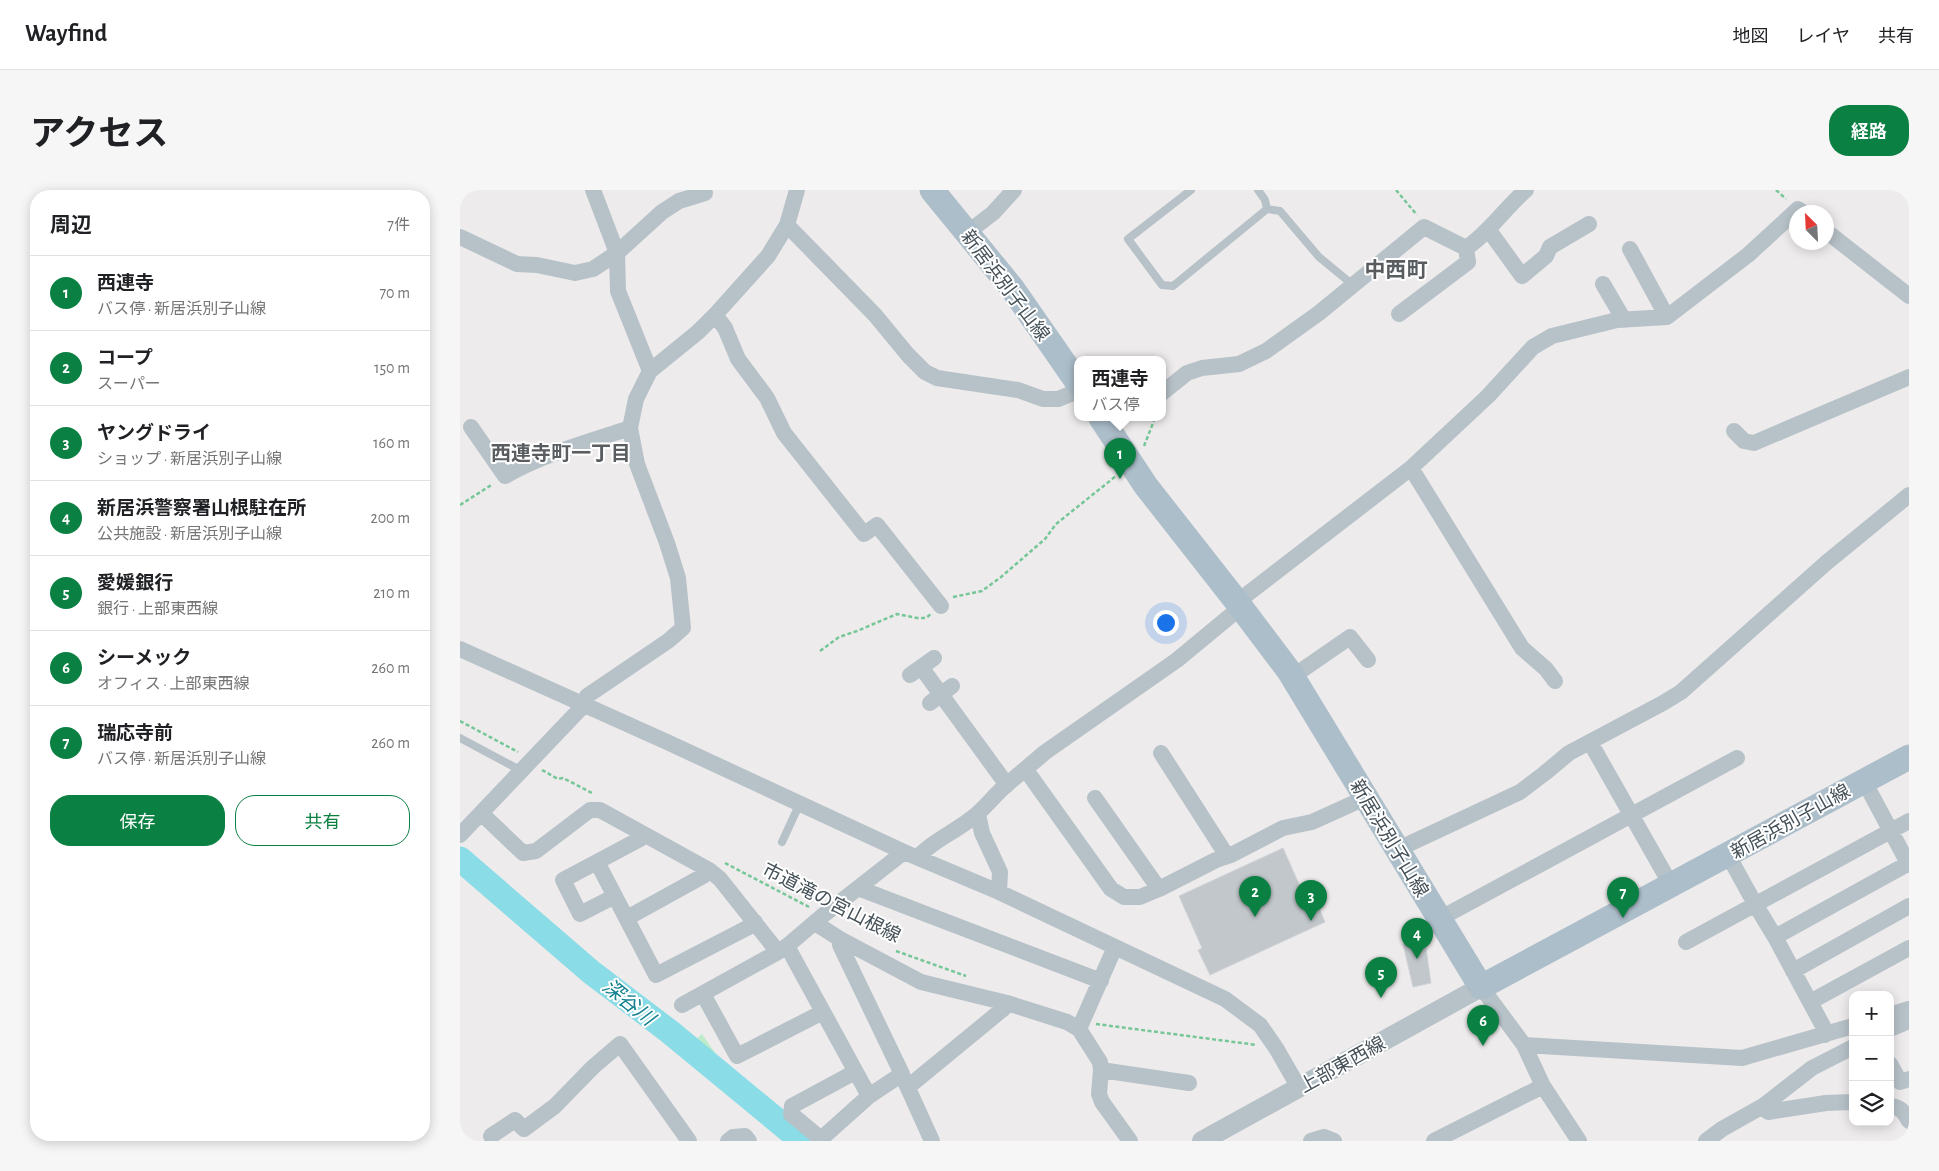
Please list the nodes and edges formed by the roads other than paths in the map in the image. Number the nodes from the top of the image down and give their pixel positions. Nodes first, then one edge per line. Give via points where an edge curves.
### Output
1 (593, 190) edge
2 (797, 190) edge
3 (932, 190) edge
4 (1014, 190) edge
5 (1191, 190) edge
6 (1258, 190) edge
7 (1526, 190) edge
8 (705, 193) dead end
9 (1267, 208) junction
10 (1789, 217) edge
11 (1589, 224) dead end
12 (787, 225) junction
13 (1488, 229) junction
14 (967, 233) junction
15 (460, 237) edge
16 (1834, 237) edge
17 (1466, 248) junction
18 (1630, 249) dead end
19 (617, 253) junction
20 (1603, 284) dead end
21 (1353, 285) junction
22 (1909, 296) edge
23 (1399, 314) dead end
24 (715, 316) junction
25 (1667, 317) junction
26 (1624, 320) junction
27 (650, 371) junction
28 (1074, 377) edge
29 (1909, 377) edge
30 (1166, 390) edge
31 (1074, 393) edge
32 (1103, 421) edge
33 (470, 427) dead end
34 (630, 428) junction
35 (1734, 431) dead end
36 (1411, 468) junction
37 (1909, 495) edge
38 (1239, 604) junction
39 (942, 606) road end
40 (460, 649) edge
41 (1368, 660) dead end
42 (922, 667) dead end
43 (1292, 677) junction
44 (1555, 681) dead end
45 (584, 705) junction
46 (460, 738) edge
47 (1590, 742) junction
48 (1160, 753) dead end
49 (1909, 757) edge
50 (1737, 758) dead end
51 (526, 765) junction
52 (1026, 770) junction
53 (1864, 781) junction
54 (1007, 785) junction
55 (1095, 798) dead end
56 (1365, 798) junction
57 (800, 803) junction
58 (481, 813) junction
59 (978, 814) junction
60 (1630, 814) junction
61 (1909, 821) edge
62 (1891, 830) junction
63 (643, 834) junction
64 (460, 835) edge
65 (782, 842) dead end
66 (1396, 850) junction
67 (911, 854) junction
68 (1728, 855) junction
69 (1227, 856) junction
70 (597, 862) junction
71 (1909, 864) edge
72 (714, 865) junction
73 (1671, 886) junction
74 (858, 888) junction
75 (1159, 889) junction
76 (999, 892) junction
77 (615, 896) junction
78 (1755, 904) junction
79 (1909, 906) edge
80 (627, 918) junction
81 (1439, 919) junction
82 (818, 920) junction
83 (754, 922) junction
84 (1775, 937) junction
85 (840, 939) junction
86 (1686, 942) dead end
87 (1115, 947) junction
88 (1909, 948) edge
89 (783, 949) junction
90 (1793, 971) junction
91 (1101, 981) junction
92 (1481, 987) junction
93 (703, 994) junction
94 (1810, 1002) junction
95 (1007, 1003) junction
96 (682, 1005) dead end
97 (1909, 1010) edge
98 (823, 1012) junction
99 (1894, 1014) edge
100 (1909, 1021) edge
101 (1082, 1023) junction
102 (1849, 1027) edge
103 (1894, 1027) edge
104 (1824, 1035) junction
105 (1524, 1045) junction
106 (1849, 1048) edge
107 (1101, 1070) junction
108 (1894, 1071) edge
109 (855, 1072) junction
110 (1909, 1079) edge
111 (905, 1081) junction
112 (1189, 1083) dead end
113 (1543, 1086) junction
114 (1298, 1088) junction
115 (869, 1096) junction
116 (1849, 1102) edge
117 (1763, 1106) junction
118 (1894, 1107) edge
119 (1909, 1121) edge
120 (492, 1136) dead end
121 (820, 1140) edge
122 (689, 1141) edge
123 (728, 1141) edge
124 (749, 1141) edge
125 (932, 1141) edge
126 (1130, 1141) edge
127 (1202, 1141) edge
128 (1311, 1141) edge
129 (1334, 1141) edge
130 (1434, 1141) edge
131 (1579, 1141) edge
132 (1706, 1141) edge

1 - 19 street
2 - 12 street
3 - 14 main road, 新居浜別子山線
4 - 14 street
5 - 9 lane via 1128,239 1162,285 1173,286
6 - 9 lane via 1266,200
7 - 13 street
8 - 19 street via 679,201 662,212
9 - 21 lane via 1280,211 1319,257
10 - 25 street via 1748,255
11 - 13 street via 1550,247 1546,256 1522,276
12 - 24 street via 768,256
12 - 31 street via 875,314 925,372 937,378 1018,390 1043,399 1058,399
13 - 17 street
14 - 28 main road, 新居浜別子山線 via 1012,288
15 - 19 street via 517,264 537,264 575,273 593,269
16 - 22 street
17 - 21 street via 1424,227
17 - 23 street via 1468,262
18 - 25 street
19 - 27 street via 618,291
20 - 26 street
21 - 30 street via 1266,351 1239,364 1187,373
24 - 27 street
24 - 39 street via 790,441 864,534 877,525
25 - 26 street
26 - 36 street via 1552,336 1532,347 1488,396
27 - 34 street via 636,399
29 - 35 street via 1754,443 1744,441
32 - 38 main road, 新居浜別子山線 via 1146,486
33 - 34 street via 505,476 532,462
34 - 45 street via 637,464 678,578 683,628 596,689 587,696
36 - 38 street
36 - 44 street via 1522,648
37 - 47 street via 1826,563 1681,692
38 - 43 main road, 新居浜別子山線
38 - 52 street via 1177,660 1044,753
40 - 45 street
41 - 43 street via 1350,637
42 - 54 street via 964,739
43 - 56 main road, 新居浜別子山線
45 - 51 street
45 - 57 street
46 - 51 lane
47 - 60 street
47 - 66 street via 1568,753 1520,792
48 - 69 street
49 - 53 main road, 新居浜別子山線
50 - 60 street
51 - 58 street
52 - 54 street
52 - 75 street via 1111,889 1124,897 1140,897
53 - 62 street
53 - 68 main road, 新居浜別子山線
54 - 59 street
55 - 75 street
56 - 66 main road, 新居浜別子山線
56 - 69 street via 1312,822 1283,828
57 - 65 lane
57 - 67 street
58 - 63 street via 523,852 536,851 590,810 600,810
58 - 64 street
59 - 67 street via 957,830
59 - 76 street via 982,833 1000,872
60 - 73 street
60 - 81 street
61 - 62 street
62 - 71 street
62 - 78 street
63 - 70 street via 640,839
63 - 72 street
66 - 81 main road, 新居浜別子山線
67 - 74 street
67 - 76 street
68 - 73 main road, 新居浜別子山線
68 - 78 street
69 - 75 street
70 - 77 street
70 - 77 street via 563,880 580,914
71 - 84 street
72 - 80 street via 703,876
72 - 83 street via 720,878
73 - 92 main road, 新居浜別子山線
74 - 82 street
74 - 91 street
76 - 87 street
77 - 80 street
78 - 84 street
78 - 86 street
79 - 90 street
80 - 83 street via 656,976
81 - 92 main road, 新居浜別子山線
82 - 85 street
82 - 89 street
83 - 89 street
84 - 90 street
85 - 95 street via 921,982
85 - 111 street
87 - 91 street
87 - 114 street via 1225,999 1260,1025
88 - 94 street
89 - 93 street
89 - 98 street
90 - 94 street
91 - 101 street
92 - 105 street
92 - 114 street, 上部東西線
93 - 96 street
93 - 98 street via 737,1056
94 - 104 street via 1824,1028
95 - 101 street via 1068,1022
95 - 111 street via 912,1085
97 - 99 street
98 - 109 street
100 - 103 street
101 - 107 street
102 - 104 street
104 - 105 street via 1742,1058
105 - 113 street
106 - 117 street via 1812,1068
107 - 112 street
107 - 126 street via 1099,1094 1102,1102
108 - 110 street via 1900,1082
109 - 115 street
109 - 121 street via 792,1106 791,1114
111 - 115 street
111 - 125 street
113 - 130 street
113 - 131 street
114 - 127 street, 上部東西線
115 - 121 street
116 - 117 street via 1768,1112
117 - 132 street
118 - 119 street via 1903,1111
120 - 122 street via 515,1120 524,1129 555,1106 620,1044
123 - 124 street via 745,1136
128 - 129 street via 1324,1137

